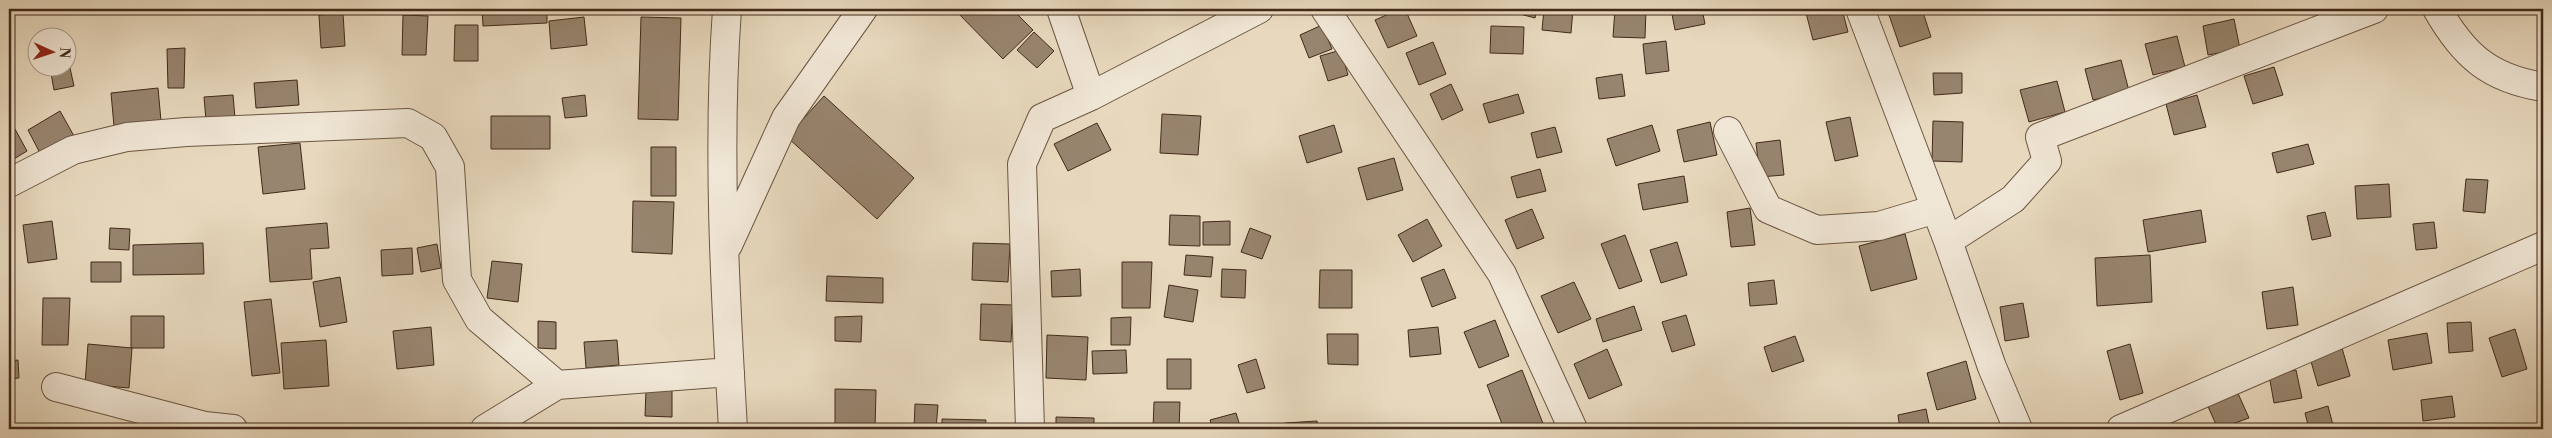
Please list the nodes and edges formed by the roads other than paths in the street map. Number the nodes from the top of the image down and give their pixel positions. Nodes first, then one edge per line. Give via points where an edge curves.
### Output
1 (727, 9) edge
2 (863, 9) edge
3 (1061, 9) edge
4 (1259, 9) edge
5 (1325, 9) edge
6 (1860, 9) edge
7 (2374, 9) edge
8 (2437, 9) edge
9 (2543, 87) edge
10 (1091, 96) junction
11 (1728, 131) dead end
12 (9, 183) edge
13 (1936, 209) junction
14 (1948, 241) junction
15 (2543, 246) edge
16 (724, 253) junction
17 (730, 372) junction
18 (557, 385) junction
19 (56, 387) dead end
20 (234, 429) edge
21 (485, 429) edge
22 (733, 429) edge
23 (1030, 429) edge
24 (1573, 429) edge
25 (2018, 429) edge
26 (2121, 429) edge

1 - 16 street
2 - 16 street via 786,118
3 - 10 street
4 - 10 street
5 - 24 street via 1502,274
6 - 13 street
7 - 14 street via 2040,137 2047,161 2013,199
8 - 9 street via 2452,34 2484,67 2522,83
10 - 23 street via 1042,118 1022,164
11 - 13 street via 1768,209 1817,230 1879,226
12 - 18 street via 73,150 127,137 408,123 433,137 450,167 457,280 480,319
13 - 14 street
14 - 25 street via 1992,367
15 - 26 street
16 - 17 street
17 - 18 street
17 - 22 street
18 - 21 street
19 - 20 street via 205,426

